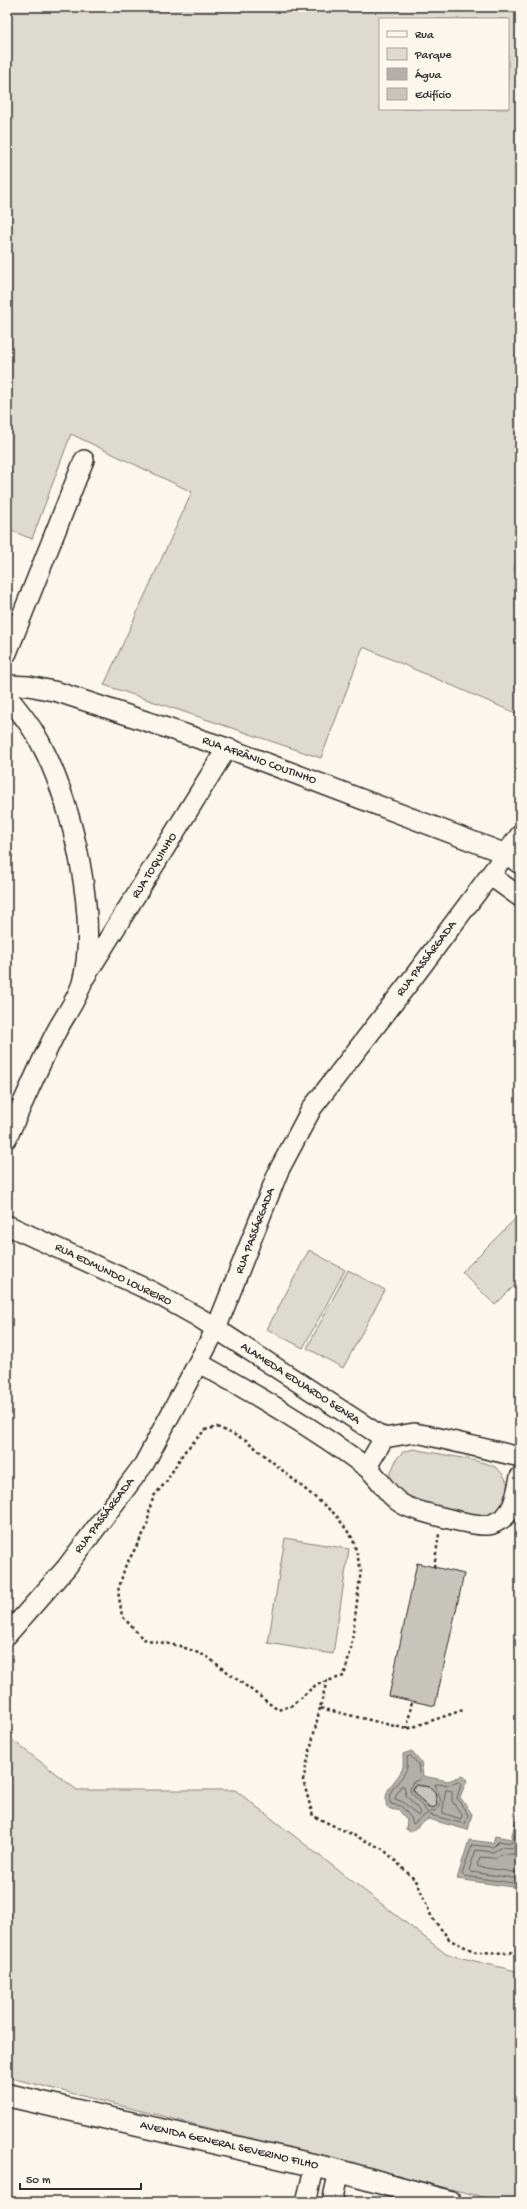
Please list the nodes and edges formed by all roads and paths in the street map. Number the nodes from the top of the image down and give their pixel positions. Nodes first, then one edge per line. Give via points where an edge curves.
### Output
1 (84, 460) dead end
2 (7, 653) edge
3 (7, 685) edge
4 (7, 696) edge
5 (227, 748) junction
6 (520, 835) edge
7 (513, 859) edge
8 (490, 876) junction
9 (520, 898) edge
10 (82, 984) junction
11 (7, 1138) edge
12 (7, 1225) edge
13 (216, 1329) junction
14 (199, 1363) junction
15 (384, 1438) junction
16 (520, 1458) edge
17 (367, 1467) junction
18 (520, 1477) edge
19 (442, 1516) junction
20 (434, 1567) dead end
21 (7, 1635) edge
22 (327, 1680) junction
23 (412, 1701) dead end
24 (320, 1708) junction
25 (463, 1710) dead end
26 (407, 1729) junction
27 (520, 1948) edge
28 (7, 2095) edge
29 (315, 2165) junction
30 (340, 2171) junction
31 (306, 2202) edge
32 (332, 2202) edge
33 (450, 2202) edge

1 - 2 street
3 - 5 street, RUA AFRÂNIO COUTINHO via 29,686 58,692
4 - 10 street via 43,747 56,775 74,835 88,943
5 - 7 street, RUA AFRÂNIO COUTINHO
5 - 10 street, RUA TOQUINHO
6 - 7 street, RUA PASSÁRGADA
7 - 8 street, RUA PASSÁRGADA
8 - 9 street
8 - 13 street, RUA PASSÁRGADA via 415,976 331,1081 302,1125 279,1170
10 - 11 street, RUA TOQUINHO via 55,1034
12 - 13 street, RUA EDMUNDO LOUREIRO via 153,1292
13 - 14 street, RUA PASSÁRGADA
13 - 15 street, ALAMEDA EDUARDO SENRA
14 - 17 street via 250,1392
14 - 21 street, RUA PASSÁRGADA via 147,1458 124,1491 66,1568
15 - 16 street via 414,1433 426,1434
15 - 17 street
17 - 19 street via 401,1504
18 - 19 street via 513,1504 508,1514 499,1521 487,1525 475,1524
19 - 20 path
22 - 22 path via 344,1676 351,1648 361,1570 353,1539 336,1515 246,1440 217,1427 205,1430 184,1452 166,1482 154,1496 147,1527 126,1567 118,1591 122,1616 143,1639 180,1646 206,1656 278,1710 291,1706 317,1684
22 - 24 path
23 - 26 path
24 - 26 path
24 - 27 path via 303,1780 313,1816 383,1849 417,1882 432,1918 450,1940 476,1952 510,1953
25 - 26 path
28 - 29 main road, AVENIDA GENERAL SEVERINO FILHO
29 - 30 main road, AVENIDA GENERAL SEVERINO FILHO
29 - 31 street
30 - 32 street
30 - 33 main road, AVENIDA GENERAL SEVERINO FILHO

